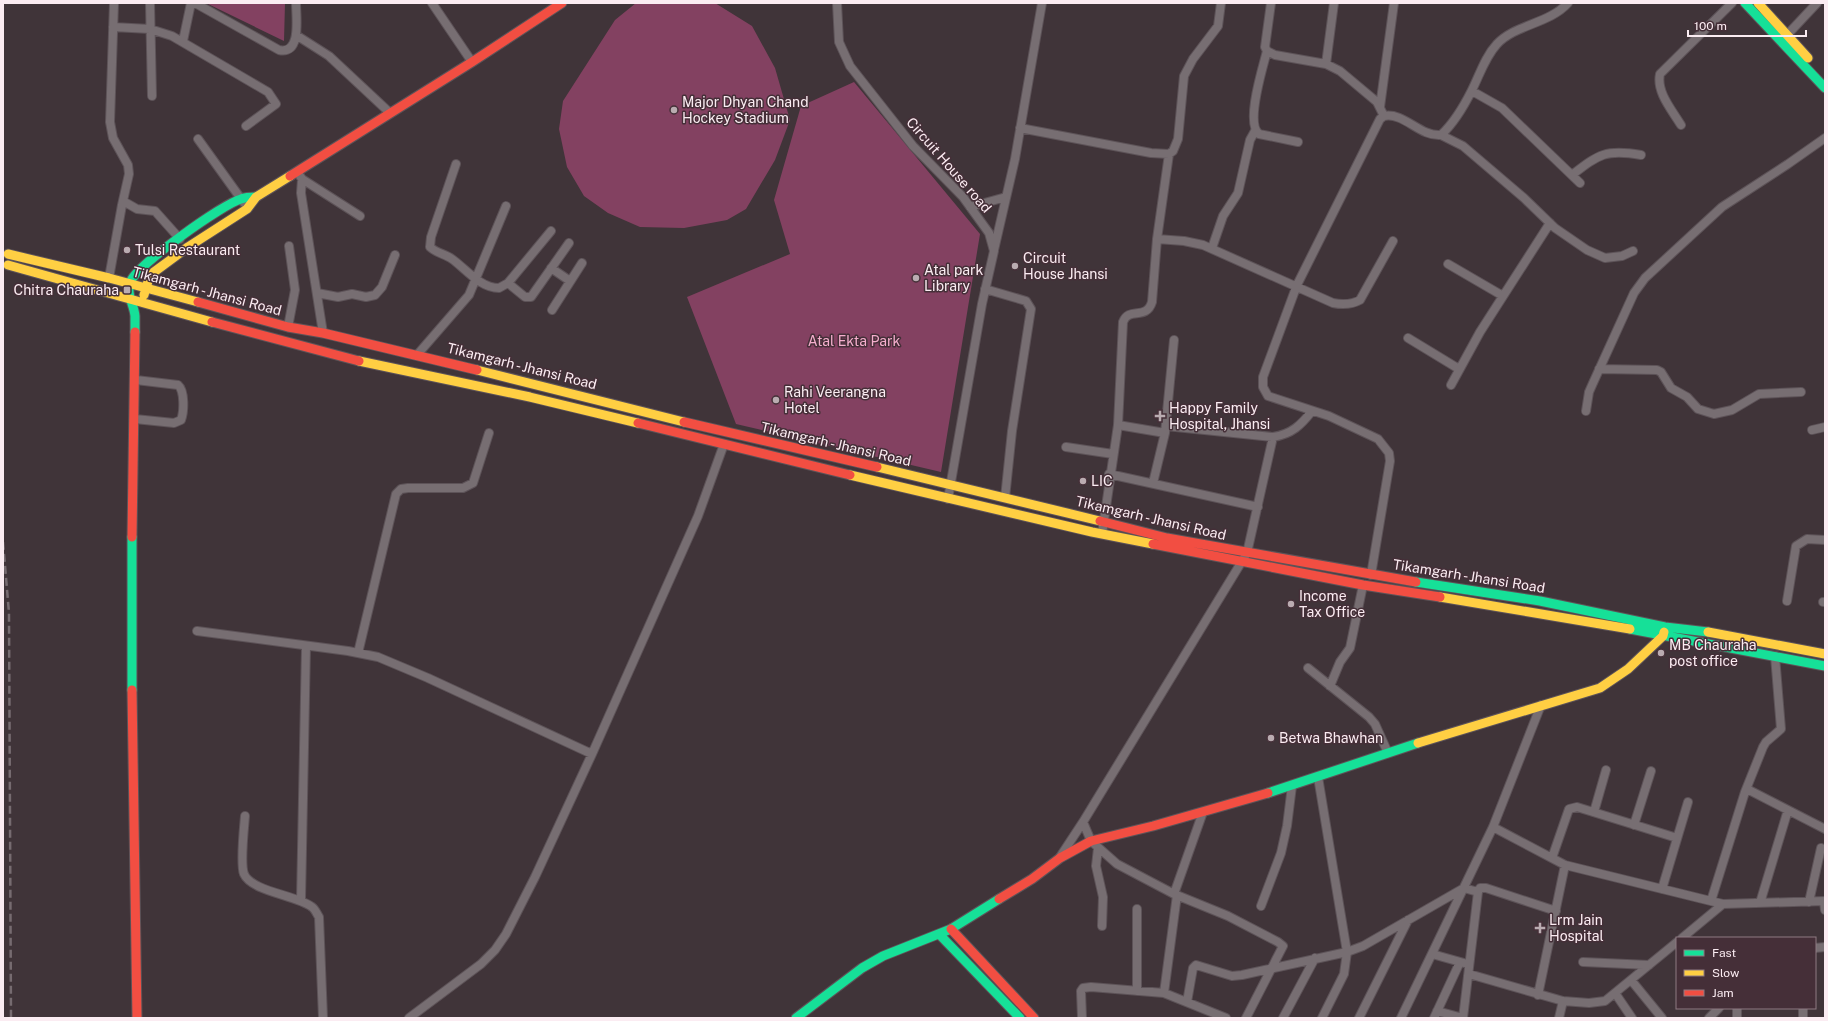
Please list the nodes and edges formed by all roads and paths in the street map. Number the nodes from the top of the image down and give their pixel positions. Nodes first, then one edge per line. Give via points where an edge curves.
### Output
1 (114, 3) edge
2 (150, 3) edge
3 (190, 3) edge
4 (195, 3) edge
5 (296, 3) edge
6 (432, 3) edge
7 (837, 3) edge
8 (1042, 3) edge
9 (1221, 3) edge
10 (1271, 3) edge
11 (1334, 3) edge
12 (1394, 3) edge
13 (1568, 3) edge
14 (1732, 3) edge
15 (1745, 3) edge
16 (1817, 3) edge
17 (556, 5) edge
18 (1763, 5) edge
19 (113, 27) junction
20 (150, 29) junction
21 (296, 35) junction
22 (1787, 35) junction
23 (183, 41) junction
24 (1266, 51) junction
25 (472, 62) junction
26 (1326, 64) junction
27 (1825, 76) edge
28 (1825, 88) edge
29 (1472, 91) junction
30 (152, 96) dead end
31 (1380, 107) junction
32 (390, 113) junction
33 (1384, 116) junction
34 (1681, 125) dead end
35 (246, 126) dead end
36 (1020, 128) junction
37 (1255, 131) junction
38 (1441, 135) junction
39 (1825, 138) edge
40 (198, 139) dead end
41 (1298, 142) dead end
42 (1169, 154) junction
43 (1641, 155) dead end
44 (456, 164) dead end
45 (296, 170) junction
46 (1572, 175) junction
47 (302, 179) junction
48 (1580, 183) dead end
49 (256, 197) junction
50 (1006, 197) junction
51 (241, 199) junction
52 (123, 201) junction
53 (506, 206) dead end
54 (970, 207) junction
55 (247, 209) junction
56 (360, 216) dead end
57 (1550, 224) junction
58 (551, 231) dead end
59 (180, 239) junction
60 (1157, 239) junction
61 (1393, 241) dead end
62 (569, 243) dead end
63 (289, 246) dead end
64 (1212, 248) junction
65 (994, 251) junction
66 (1633, 251) dead end
67 (8, 254) dead end
68 (394, 255) dead end
69 (582, 263) dead end
70 (1448, 264) dead end
71 (8, 265) dead end
72 (551, 268) junction
73 (109, 278) junction
74 (477, 280) junction
75 (570, 281) junction
76 (508, 283) junction
77 (130, 285) junction
78 (1297, 285) junction
79 (145, 289) junction
80 (985, 289) junction
81 (317, 293) junction
82 (1503, 296) junction
83 (129, 299) junction
84 (142, 303) junction
85 (552, 310) dead end
86 (135, 315) junction
87 (288, 328) junction
88 (323, 333) junction
89 (1408, 338) dead end
90 (1174, 340) dead end
91 (417, 355) junction
92 (1599, 368) junction
93 (1459, 369) junction
94 (136, 380) junction
95 (1451, 385) dead end
96 (1801, 392) dead end
97 (1312, 411) junction
98 (1586, 411) dead end
99 (658, 415) junction
100 (135, 419) junction
101 (1118, 425) junction
102 (1825, 427) edge
103 (655, 429) junction
104 (1165, 430) junction
105 (1812, 430) dead end
106 (489, 433) dead end
107 (1273, 437) junction
108 (724, 444) junction
109 (1066, 447) dead end
110 (1113, 454) junction
111 (1109, 474) junction
112 (1152, 483) junction
113 (950, 484) junction
114 (1005, 498) junction
115 (948, 499) junction
116 (1258, 507) junction
117 (1103, 523) junction
118 (1102, 534) junction
119 (1825, 540) edge
120 (1247, 553) junction
121 (1242, 562) junction
122 (1371, 574) junction
123 (1392, 578) junction
124 (1363, 585) junction
125 (1391, 589) junction
126 (1788, 601) dead end
127 (1552, 604) junction
128 (1550, 615) junction
129 (197, 631) dead end
130 (1664, 632) junction
131 (306, 646) junction
132 (358, 653) junction
133 (1825, 654) edge
134 (1775, 656) junction
135 (1825, 666) edge
136 (1308, 668) dead end
137 (1330, 686) junction
138 (1541, 705) junction
139 (1388, 753) junction
140 (592, 754) junction
141 (1606, 770) dead end
142 (1651, 771) dead end
143 (1318, 777) junction
144 (1292, 786) junction
145 (1747, 788) junction
146 (1688, 802) dead end
147 (1788, 810) junction
148 (1203, 812) junction
149 (1594, 812) junction
150 (245, 816) dead end
151 (1083, 822) junction
152 (1634, 825) junction
153 (1493, 827) junction
154 (1825, 829) edge
155 (1677, 838) junction
156 (1091, 841) junction
157 (1098, 848) junction
158 (1821, 848) dead end
159 (1060, 858) junction
160 (1552, 858) junction
161 (1565, 865) junction
162 (1464, 888) junction
163 (1662, 889) junction
164 (1478, 892) junction
165 (1175, 894) junction
166 (301, 900) junction
167 (1711, 901) junction
168 (1809, 902) junction
169 (1760, 903) junction
170 (1723, 904) junction
171 (1825, 904) edge
172 (1261, 906) dead end
173 (1137, 909) dead end
174 (1556, 911) junction
175 (1408, 920) junction
176 (1102, 926) dead end
177 (951, 929) junction
178 (939, 934) junction
179 (1683, 937) edge
180 (1676, 943) edge
181 (1347, 952) junction
182 (1432, 954) junction
183 (1315, 958) junction
184 (1460, 962) junction
185 (1583, 962) dead end
186 (1649, 965) junction
187 (1271, 969) junction
188 (1469, 969) junction
189 (1631, 980) junction
190 (1137, 991) junction
191 (1615, 993) junction
192 (1164, 994) junction
193 (1538, 995) junction
194 (1563, 1001) junction
195 (1187, 1002) junction
196 (1718, 1009) edge
197 (1436, 1015) edge
198 (137, 1018) edge
199 (323, 1018) edge
200 (408, 1018) edge
201 (796, 1018) edge
202 (1020, 1018) edge
203 (1034, 1018) edge
204 (1082, 1018) edge
205 (1226, 1018) edge
206 (1246, 1018) edge
207 (1283, 1018) edge
208 (1322, 1018) edge
209 (1359, 1018) edge
210 (1401, 1018) edge
211 (1463, 1018) edge
212 (1559, 1018) edge
213 (1632, 1018) edge
214 (1662, 1018) edge
215 (1709, 1018) edge

1 - 19 street
2 - 20 street
3 - 23 street
4 - 21 street via 279,50 289,50
5 - 21 street
6 - 25 street
7 - 54 street, Circuit House road via 839,42 850,66 914,146
8 - 36 street
9 - 42 street via 1218,26 1193,59 1184,76 1178,139 1176,148
10 - 24 street
11 - 26 street
12 - 31 street
13 - 29 street via 1551,15 1501,40 1485,60
14 - 34 street via 1660,74 1661,91
15 - 28 street
16 - 22 street
17 - 25 street
18 - 22 street
19 - 20 street
19 - 52 street via 110,122 113,138 129,170
20 - 23 street
20 - 30 street
21 - 32 street via 329,56
22 - 27 street
23 - 35 street via 262,89 276,101
24 - 26 street via 1275,55
24 - 37 street via 1254,107
25 - 32 street
26 - 31 street via 1340,71 1371,96
29 - 38 street via 1451,125
29 - 46 street via 1502,108
31 - 33 street
32 - 45 street
33 - 38 street via 1394,116 1429,134
33 - 78 street via 1377,124
36 - 42 street via 1151,153
36 - 50 street
37 - 41 street
37 - 64 street via 1250,140 1238,193 1223,216
38 - 57 street via 1463,146 1524,198
39 - 92 street via 1722,207 1649,273 1634,293
40 - 51 street
42 - 60 street
43 - 46 street via 1625,152 1605,154 1591,160
44 - 74 street via 430,247 452,259
45 - 47 street
45 - 49 street
46 - 48 street
47 - 56 street
47 - 81 street via 301,193
49 - 51 street
49 - 55 street
50 - 54 street
50 - 65 street
51 - 55 street
51 - 59 street
52 - 59 street via 137,209 155,210
52 - 73 street
53 - 74 street via 489,243
54 - 65 street, Circuit House road via 989,233
55 - 79 street via 160,267 149,278
57 - 66 street via 1587,250 1605,258 1622,256
57 - 82 street
58 - 76 street
59 - 77 street via 141,267 134,274
60 - 64 street via 1191,242
60 - 101 street via 1150,309 1130,314 1123,322
61 - 78 street via 1360,300 1352,304 1326,300
62 - 72 street
63 - 87 street via 295,290
64 - 78 street
65 - 80 street
67 - 73 street, Tikamgarh - Jhansi Road
68 - 81 street via 382,287 375,295 366,297 352,294 338,297
69 - 75 street
70 - 82 street
71 - 83 street, Tikamgarh - Jhansi Road
72 - 75 street
72 - 76 street via 530,297 525,297
73 - 77 street, Tikamgarh - Jhansi Road
74 - 76 street via 496,288 504,287
74 - 91 street via 462,305
75 - 85 street
77 - 79 street, Tikamgarh - Jhansi Road
77 - 83 street
78 - 97 street via 1263,377 1263,387 1268,396
79 - 84 street
79 - 87 street, Tikamgarh - Jhansi Road
80 - 113 street
80 - 114 street via 1026,301 1031,309 1012,431
81 - 88 street
82 - 93 street
83 - 84 street, Tikamgarh - Jhansi Road
83 - 86 street
84 - 86 street
84 - 103 street, Tikamgarh - Jhansi Road via 338,357 530,397
86 - 94 street
87 - 88 street, Tikamgarh - Jhansi Road
88 - 91 street, Tikamgarh - Jhansi Road
89 - 93 street
90 - 104 street
91 - 99 street, Tikamgarh - Jhansi Road
92 - 96 street via 1657,370 1671,388 1687,397 1698,409 1714,414 1732,410 1759,394
92 - 98 street via 1589,392
93 - 95 street
94 - 100 street
94 - 100 street via 178,385 182,391 182,416 174,423
97 - 107 street via 1301,425 1290,433
97 - 122 street via 1329,416 1378,439 1389,453 1390,461
99 - 103 street
99 - 113 street, Tikamgarh - Jhansi Road
100 - 198 street via 131,604
101 - 104 street
101 - 110 street
102 - 105 street
103 - 108 street, Tikamgarh - Jhansi Road
104 - 107 street
104 - 112 street
106 - 132 street via 473,484 463,488 408,488 401,489 396,494
107 - 116 street
108 - 115 street, Tikamgarh - Jhansi Road
108 - 140 street via 698,516
109 - 110 street
110 - 111 street
111 - 112 street
111 - 117 street
112 - 116 street
113 - 114 street, Tikamgarh - Jhansi Road
113 - 115 street
114 - 117 street, Tikamgarh - Jhansi Road
115 - 118 street, Tikamgarh - Jhansi Road
116 - 120 street
117 - 118 street
117 - 120 street, Tikamgarh - Jhansi Road
118 - 121 street, Tikamgarh - Jhansi Road
119 - 126 street via 1807,539 1796,546
120 - 121 street
120 - 122 street, Tikamgarh - Jhansi Road
121 - 124 street, Tikamgarh - Jhansi Road
121 - 151 street
122 - 123 street, Tikamgarh - Jhansi Road
123 - 125 street
123 - 127 street, Tikamgarh - Jhansi Road
124 - 125 street, Tikamgarh - Jhansi Road
124 - 137 street via 1350,648 1340,662
125 - 128 street, Tikamgarh - Jhansi Road
127 - 128 street
127 - 130 street, Tikamgarh - Jhansi Road
128 - 130 street, Tikamgarh - Jhansi Road
129 - 131 street
130 - 133 street via 1711,632
130 - 134 street
130 - 138 street via 1628,669 1600,688
131 - 132 street
131 - 166 street
132 - 140 street via 378,657 414,672
134 - 135 street
134 - 145 street via 1781,729 1766,742
136 - 137 street
137 - 139 street via 1370,717
138 - 139 street
138 - 153 street
139 - 143 street
140 - 200 street via 506,934 481,964
141 - 149 street
142 - 152 street
143 - 144 street
143 - 181 street
144 - 148 street
144 - 172 street via 1283,846
145 - 147 street
145 - 167 street
146 - 155 street
147 - 154 street
147 - 169 street
148 - 156 street
148 - 165 street
149 - 152 street
149 - 160 street via 1577,807 1569,809
150 - 166 street via 244,874 262,888
151 - 156 street
151 - 159 street
152 - 155 street
153 - 160 street
153 - 162 street
155 - 163 street
156 - 157 street
156 - 159 street
157 - 165 street via 1117,864
157 - 176 street via 1096,866 1102,891
158 - 168 street
159 - 177 street via 1032,879
160 - 161 street
161 - 163 street
161 - 174 street
162 - 164 street
162 - 175 street
162 - 182 street
163 - 167 street
164 - 174 street via 1480,888 1486,888
164 - 188 street
165 - 187 street via 1228,916 1281,944 1282,949
165 - 192 street
166 - 199 street via 313,908 319,917
167 - 170 street
168 - 169 street
168 - 171 street
169 - 170 street
170 - 179 street
173 - 190 street
174 - 193 street
175 - 181 street via 1363,946
175 - 209 street
177 - 178 street
177 - 203 street
178 - 201 street via 883,956 862,968
178 - 202 street
180 - 186 street
181 - 183 street
181 - 208 street via 1344,974
182 - 184 street
182 - 210 street
183 - 187 street
183 - 207 street
184 - 188 street
184 - 197 street
185 - 186 street
186 - 189 street
187 - 195 street via 1232,976 1196,965 1193,968
187 - 206 street
188 - 193 street
188 - 211 street
189 - 191 street
189 - 214 street
190 - 192 street
190 - 204 street via 1091,986 1083,988
191 - 194 street via 1605,1001
191 - 213 street
192 - 195 street
193 - 194 street
194 - 212 street
195 - 205 street
196 - 215 street
197 - 211 street

